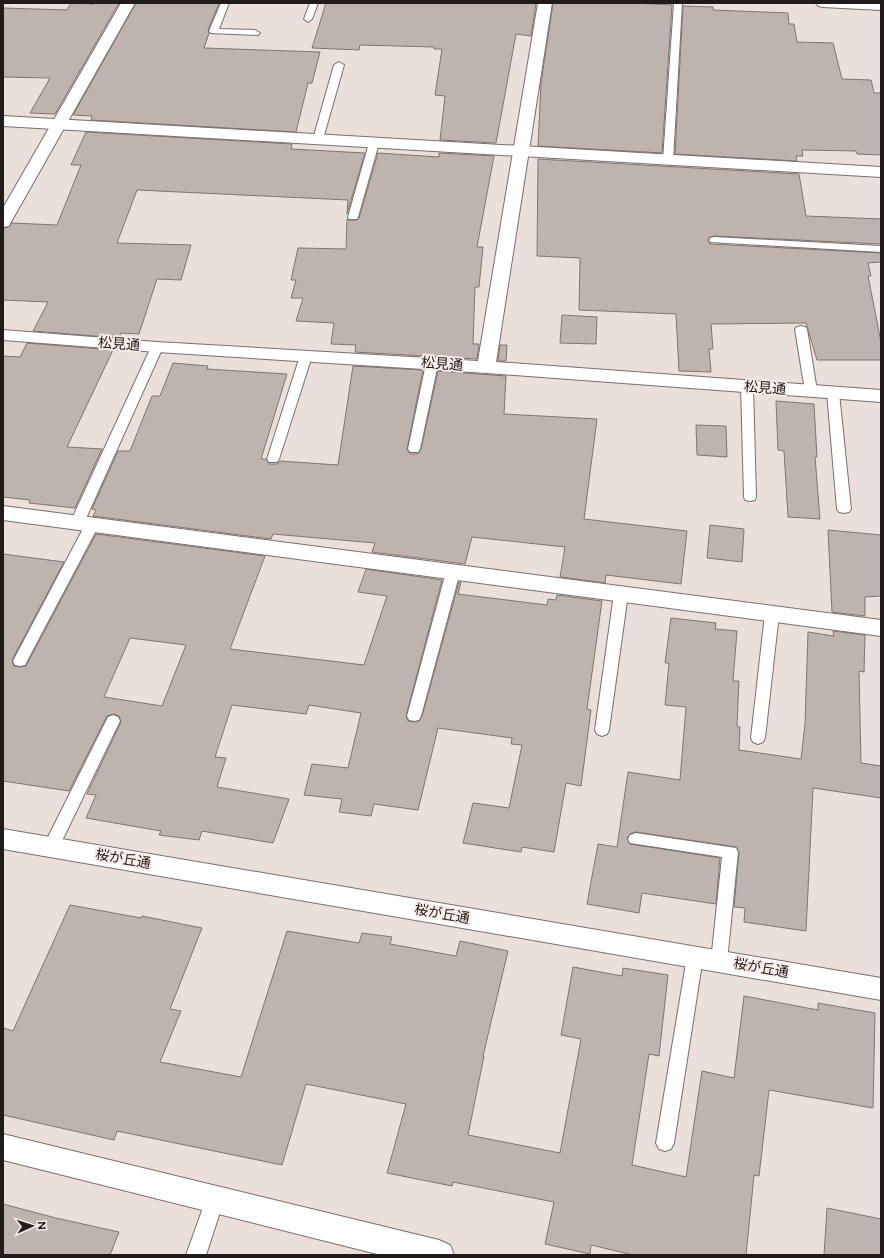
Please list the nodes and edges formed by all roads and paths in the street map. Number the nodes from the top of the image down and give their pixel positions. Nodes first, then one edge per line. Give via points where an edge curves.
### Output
1 (128, 3) edge
2 (225, 3) edge
3 (314, 3) edge
4 (545, 3) edge
5 (678, 3) edge
6 (823, 3) edge
7 (881, 6) edge
8 (308, 19) dead end
9 (255, 33) dead end
10 (339, 65) dead end
11 (3, 121) edge
12 (59, 124) junction
13 (318, 139) junction
14 (374, 143) junction
15 (520, 151) junction
16 (668, 160) junction
17 (881, 172) edge
18 (353, 218) dead end
19 (3, 222) edge
20 (714, 240) dead end
21 (881, 249) edge
22 (801, 329) dead end
23 (3, 335) edge
24 (157, 347) junction
25 (306, 356) junction
26 (432, 364) junction
27 (486, 367) junction
28 (748, 386) junction
29 (811, 391) junction
30 (832, 393) junction
31 (881, 396) edge
32 (414, 449) dead end
33 (273, 459) dead end
34 (750, 497) dead end
35 (844, 509) dead end
36 (3, 513) edge
37 (84, 524) junction
38 (453, 572) junction
39 (621, 594) junction
40 (772, 614) junction
41 (881, 628) edge
42 (20, 661) dead end
43 (414, 716) dead end
44 (113, 721) dead end
45 (602, 730) dead end
46 (758, 738) dead end
47 (3, 839) edge
48 (636, 839) dead end
49 (51, 847) junction
50 (695, 957) junction
51 (719, 961) junction
52 (881, 978) edge
53 (881, 989) edge
54 (665, 1143) dead end
55 (3, 1147) edge
56 (215, 1200) junction
57 (196, 1255) edge
58 (439, 1255) edge

1 - 12 street
2 - 9 lane via 214,31
3 - 8 lane
4 - 15 street
5 - 16 lane
6 - 7 street
10 - 13 lane
11 - 12 street
12 - 13 street
12 - 19 street
13 - 14 street
14 - 15 street
14 - 18 lane
15 - 16 street
15 - 27 street
16 - 17 street
20 - 21 lane
22 - 29 lane
23 - 24 street, 松見通
24 - 25 street, 松見通
24 - 37 lane
25 - 26 street, 松見通
25 - 33 lane
26 - 27 street, 松見通
26 - 32 lane
27 - 28 street, 松見通
28 - 29 street, 松見通
28 - 34 lane
29 - 30 street, 松見通
30 - 31 street, 松見通
30 - 35 lane
36 - 37 street
37 - 38 street
37 - 42 lane
38 - 39 street
38 - 43 lane
39 - 40 street
39 - 45 lane
40 - 41 street
40 - 46 lane
44 - 49 lane
47 - 49 street, 桜が丘通
48 - 51 lane via 730,852
49 - 50 street, 桜が丘通
50 - 51 street, 桜が丘通
50 - 54 lane
51 - 53 street, 桜が丘通
52 - 53 lane
55 - 56 street
56 - 57 lane
56 - 58 street

